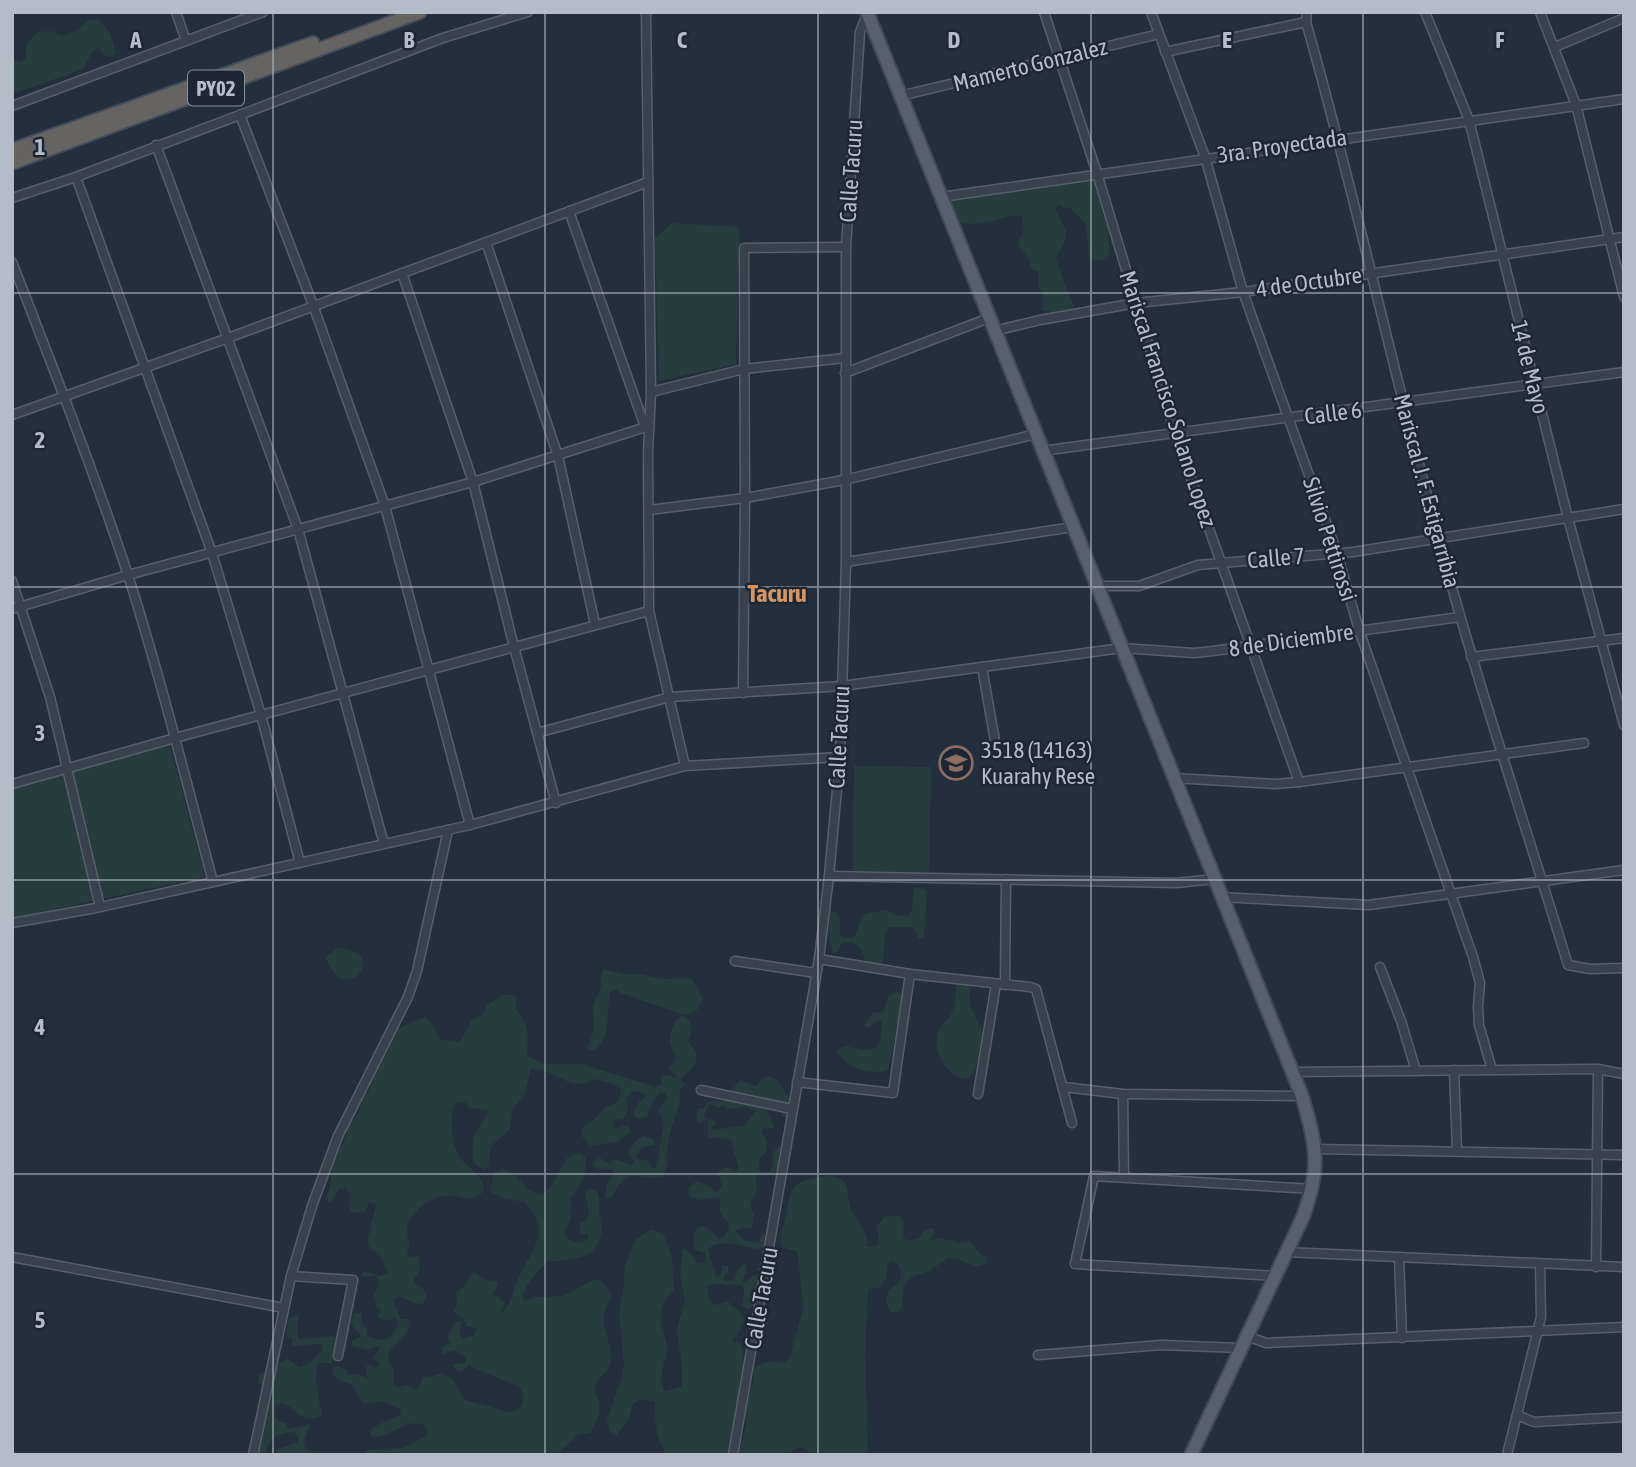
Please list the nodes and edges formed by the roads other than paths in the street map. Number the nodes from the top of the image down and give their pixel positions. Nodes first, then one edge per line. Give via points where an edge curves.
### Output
1 (176, 12) edge
2 (263, 12) edge
3 (399, 12) edge
4 (420, 12) edge
5 (528, 12) edge
6 (646, 12) edge
7 (1044, 12) edge
8 (1151, 12) edge
9 (1307, 12) edge
10 (1425, 12) edge
11 (1540, 12) edge
12 (867, 13) edge
13 (1624, 18) edge
14 (1306, 22) junction
15 (1158, 34) junction
16 (186, 41) junction
17 (1555, 47) junction
18 (1165, 51) junction
19 (1060, 58) junction
20 (901, 96) junction
21 (1624, 99) edge
22 (1576, 105) junction
23 (12, 106) edge
24 (240, 115) junction
25 (1469, 120) junction
26 (1339, 138) junction
27 (156, 145) junction
28 (12, 150) edge
29 (1205, 157) junction
30 (12, 163) edge
31 (1097, 173) junction
32 (76, 177) junction
33 (649, 182) junction
34 (941, 197) junction
35 (12, 198) edge
36 (569, 211) junction
37 (1624, 237) edge
38 (1609, 239) junction
39 (486, 242) junction
40 (846, 247) junction
41 (1503, 254) junction
42 (12, 262) edge
43 (402, 273) junction
44 (1372, 273) junction
45 (1243, 292) junction
46 (1624, 297) edge
47 (1136, 303) junction
48 (313, 305) junction
49 (989, 318) junction
50 (994, 331) junction
51 (228, 338) junction
52 (845, 358) junction
53 (146, 367) junction
54 (744, 369) junction
55 (1624, 372) edge
56 (845, 373) junction
57 (1535, 384) junction
58 (651, 392) junction
59 (64, 396) junction
60 (1404, 404) junction
61 (12, 415) edge
62 (1288, 418) junction
63 (647, 426) junction
64 (626, 433) junction
65 (1175, 433) junction
66 (1035, 434) junction
67 (1042, 451) junction
68 (648, 452) junction
69 (558, 456) junction
70 (844, 480) junction
71 (473, 482) junction
72 (745, 498) junction
73 (385, 506) junction
74 (1624, 509) edge
75 (649, 510) junction
76 (1568, 518) junction
77 (1073, 527) junction
78 (298, 529) junction
79 (1438, 538) junction
80 (212, 553) junction
81 (1337, 553) junction
82 (846, 562) junction
83 (1222, 563) junction
84 (128, 575) junction
85 (12, 581) edge
86 (1097, 586) junction
87 (17, 608) edge
88 (649, 611) junction
89 (1460, 617) junction
90 (595, 624) junction
91 (1359, 630) junction
92 (1624, 638) edge
93 (1600, 640) junction
94 (1251, 645) junction
95 (514, 647) junction
96 (1122, 648) junction
97 (1471, 657) junction
98 (982, 667) junction
99 (429, 671) junction
100 (842, 686) junction
101 (344, 693) junction
102 (743, 693) junction
103 (670, 697) junction
104 (261, 715) junction
105 (1624, 725) edge
106 (537, 733) junction
107 (175, 738) junction
108 (995, 741) dead end
109 (1584, 743) dead end
110 (1501, 756) junction
111 (840, 757) junction
112 (685, 766) junction
113 (1407, 768) junction
114 (65, 769) junction
115 (1174, 778) junction
116 (1299, 782) junction
117 (12, 784) edge
118 (556, 803) junction
119 (470, 825) junction
120 (448, 830) junction
121 (384, 844) junction
122 (300, 863) junction
123 (1624, 870) edge
124 (830, 876) junction
125 (1006, 879) junction
126 (1214, 879) junction
127 (1542, 881) junction
128 (213, 882) junction
129 (1451, 893) junction
130 (1222, 897) junction
131 (100, 907) junction
132 (12, 923) edge
133 (818, 959) junction
134 (735, 961) dead end
135 (1380, 967) dead end
136 (1624, 968) edge
137 (816, 973) junction
138 (911, 974) junction
139 (1001, 984) junction
140 (1598, 1069) junction
141 (1416, 1070) junction
142 (1454, 1070) junction
143 (1492, 1070) junction
144 (1292, 1072) junction
145 (1624, 1074) edge
146 (797, 1082) junction
147 (1064, 1087) junction
148 (701, 1090) dead end
149 (978, 1094) dead end
150 (1123, 1094) junction
151 (1302, 1096) junction
152 (792, 1109) junction
153 (1072, 1123) dead end
154 (1315, 1149) junction
155 (1457, 1150) junction
156 (1598, 1155) junction
157 (1624, 1155) edge
158 (1124, 1177) junction
159 (1313, 1189) junction
160 (1286, 1252) junction
161 (12, 1257) edge
162 (1399, 1257) junction
163 (1540, 1265) junction
164 (1624, 1267) edge
165 (1596, 1268) junction
166 (291, 1276) junction
167 (1275, 1276) junction
168 (284, 1308) junction
169 (1624, 1327) edge
170 (1537, 1332) junction
171 (1247, 1335) junction
172 (1402, 1338) junction
173 (1241, 1348) junction
174 (1038, 1354) dead end
175 (338, 1356) dead end
176 (1517, 1415) junction
177 (1624, 1417) edge
178 (253, 1455) edge
179 (733, 1455) edge
180 (1191, 1455) edge
181 (1507, 1455) edge

1 - 16 street
2 - 16 street
3 - 28 highway, PY02
4 - 30 highway, PY02
5 - 24 street via 443,38
6 - 33 street
7 - 19 street, Mariscal Francisco Solano Lopez
8 - 15 street, Silvio Pettirossi
9 - 14 street, Mariscal J. F. Estigarribia
10 - 25 street, 14 de Mayo
11 - 17 street
12 - 20 main road
12 - 40 street, Calle Tacuru via 860,32
13 - 17 street
14 - 18 street
14 - 26 street, Mariscal J. F. Estigarribia
15 - 18 street, Silvio Pettirossi
15 - 19 street, Mamerto Gonzalez
16 - 23 street
17 - 22 street
18 - 29 street, Silvio Pettirossi
19 - 20 street, Mamerto Gonzalez
19 - 31 street, Mariscal Francisco Solano Lopez
20 - 34 main road
21 - 22 street, 3ra. Proyectada
22 - 25 street, 3ra. Proyectada
22 - 38 street
24 - 27 street
24 - 48 street
25 - 26 street, 3ra. Proyectada
25 - 41 street, 14 de Mayo
26 - 29 street, 3ra. Proyectada
26 - 44 street, Mariscal J. F. Estigarribia
27 - 32 street
27 - 51 street
29 - 31 street, 3ra. Proyectada
29 - 45 street, Silvio Pettirossi
31 - 34 street, 3ra. Proyectada
31 - 47 street, Mariscal Francisco Solano Lopez
32 - 35 street
32 - 53 street
33 - 36 street
33 - 58 street
34 - 49 main road
36 - 39 street
36 - 63 street
37 - 38 street, 4 de Octubre
38 - 41 street, 4 de Octubre
38 - 46 street
39 - 43 street
39 - 69 street
40 - 52 street, Calle Tacuru
40 - 54 street via 744,248
41 - 44 street, 4 de Octubre
41 - 57 street, 14 de Mayo
42 - 59 street
43 - 48 street
43 - 71 street
44 - 45 street, 4 de Octubre
44 - 60 street, Mariscal J. F. Estigarribia
45 - 47 street, 4 de Octubre
45 - 62 street, Silvio Pettirossi
47 - 50 street, 4 de Octubre
47 - 65 street, Mariscal Francisco Solano Lopez
48 - 51 street
48 - 73 street
49 - 50 main road
49 - 56 street
50 - 66 main road
51 - 53 street
51 - 78 street
52 - 54 street
52 - 56 street, Calle Tacuru
53 - 59 street
53 - 80 street
54 - 58 street
54 - 72 street
55 - 57 street, Calle 6
56 - 70 street, Calle Tacuru
57 - 60 street, Calle 6
57 - 76 street, 14 de Mayo
58 - 63 street
59 - 61 street
59 - 84 street
60 - 62 street, Calle 6
60 - 79 street, Mariscal J. F. Estigarribia
62 - 65 street, Calle 6
62 - 81 street, Silvio Pettirossi
63 - 64 street
63 - 68 street
64 - 68 street via 640,438
64 - 69 street
65 - 67 street, Calle 6
65 - 83 street, Mariscal Francisco Solano Lopez
66 - 67 main road
66 - 70 street
67 - 77 main road
68 - 75 street
69 - 71 street
69 - 90 street
70 - 72 street
70 - 82 street, Calle Tacuru
71 - 73 street
71 - 95 street
72 - 75 street
72 - 102 street
73 - 78 street
73 - 99 street
74 - 76 street, Calle 7
75 - 88 street
76 - 79 street, Calle 7
76 - 93 street, 14 de Mayo
77 - 82 street
77 - 86 main road
78 - 80 street
78 - 101 street
79 - 81 street, Calle 7
79 - 89 street, Mariscal J. F. Estigarribia
80 - 84 street
80 - 104 street
81 - 83 street, Calle 7
81 - 91 street, Silvio Pettirossi
82 - 100 street, Calle Tacuru
83 - 86 street, Calle 7 via 1198,565 1148,584
83 - 94 street, Mariscal Francisco Solano Lopez
84 - 87 street
84 - 107 street
85 - 87 street
86 - 96 main road
87 - 114 street via 50,697
88 - 90 street
88 - 103 street
89 - 91 street, 8 de Diciembre
89 - 97 street, Mariscal J. F. Estigarribia
90 - 95 street
91 - 94 street, 8 de Diciembre
91 - 113 street, Silvio Pettirossi
92 - 93 street
93 - 97 street
93 - 105 street, 14 de Mayo
94 - 96 street, 8 de Diciembre via 1194,653
94 - 116 street, Mariscal Francisco Solano Lopez
95 - 99 street
95 - 106 street
96 - 98 street, 8 de Diciembre
96 - 115 main road
97 - 110 street, Mariscal J. F. Estigarribia
98 - 100 street, 8 de Diciembre
98 - 108 street
99 - 101 street
99 - 119 street
100 - 102 street, 8 de Diciembre
100 - 111 street, Calle Tacuru
101 - 104 street
101 - 121 street
102 - 103 street, 8 de Diciembre
103 - 106 street, 8 de Diciembre
103 - 112 street
104 - 107 street
104 - 122 street
106 - 118 street
107 - 114 street
107 - 128 street
109 - 110 street
110 - 113 street
110 - 127 street, Mariscal J. F. Estigarribia
111 - 112 street
111 - 124 street, Calle Tacuru
112 - 118 street
113 - 116 street
113 - 129 street, Silvio Pettirossi
114 - 117 street
114 - 131 street
115 - 116 street
115 - 126 main road
118 - 119 street
119 - 120 street
120 - 121 street
120 - 166 street via 408,997 338,1136
121 - 122 street
122 - 128 street
123 - 127 street
124 - 125 street
124 - 133 street, Calle Tacuru
125 - 126 street via 1176,883
125 - 139 street
126 - 130 main road
127 - 129 street
127 - 136 street, Mariscal J. F. Estigarribia via 1568,965
128 - 131 street
129 - 130 street via 1369,905
129 - 143 street, Silvio Pettirossi via 1480,984 1479,1025
130 - 144 main road
131 - 132 street
133 - 137 street, Calle Tacuru
133 - 138 street
134 - 137 street
135 - 141 street
137 - 146 street, Calle Tacuru
138 - 139 street
138 - 146 street via 893,1093
139 - 147 street via 1036,989
139 - 149 street
140 - 143 street
140 - 145 street
140 - 156 street
141 - 142 street
141 - 144 street
142 - 143 street
142 - 155 street
144 - 151 main road
146 - 152 street, Calle Tacuru
147 - 150 street
147 - 153 street
148 - 152 street
150 - 151 street
150 - 158 street
151 - 154 main road
152 - 179 street, Calle Tacuru
154 - 155 street
154 - 159 main road
155 - 156 street
156 - 157 street
156 - 165 street
158 - 159 street
158 - 167 street via 1094,1176 1075,1264
159 - 160 main road
160 - 162 street
160 - 167 main road
161 - 168 street
162 - 163 street
162 - 172 street
163 - 165 street
163 - 170 street
164 - 165 street
166 - 168 street
166 - 175 street via 353,1280
167 - 171 main road
168 - 178 street
169 - 170 street
170 - 172 street
170 - 176 street
171 - 172 street via 1266,1343
171 - 173 main road
173 - 174 street via 1161,1345
173 - 180 main road
176 - 177 street via 1534,1422
176 - 181 street

